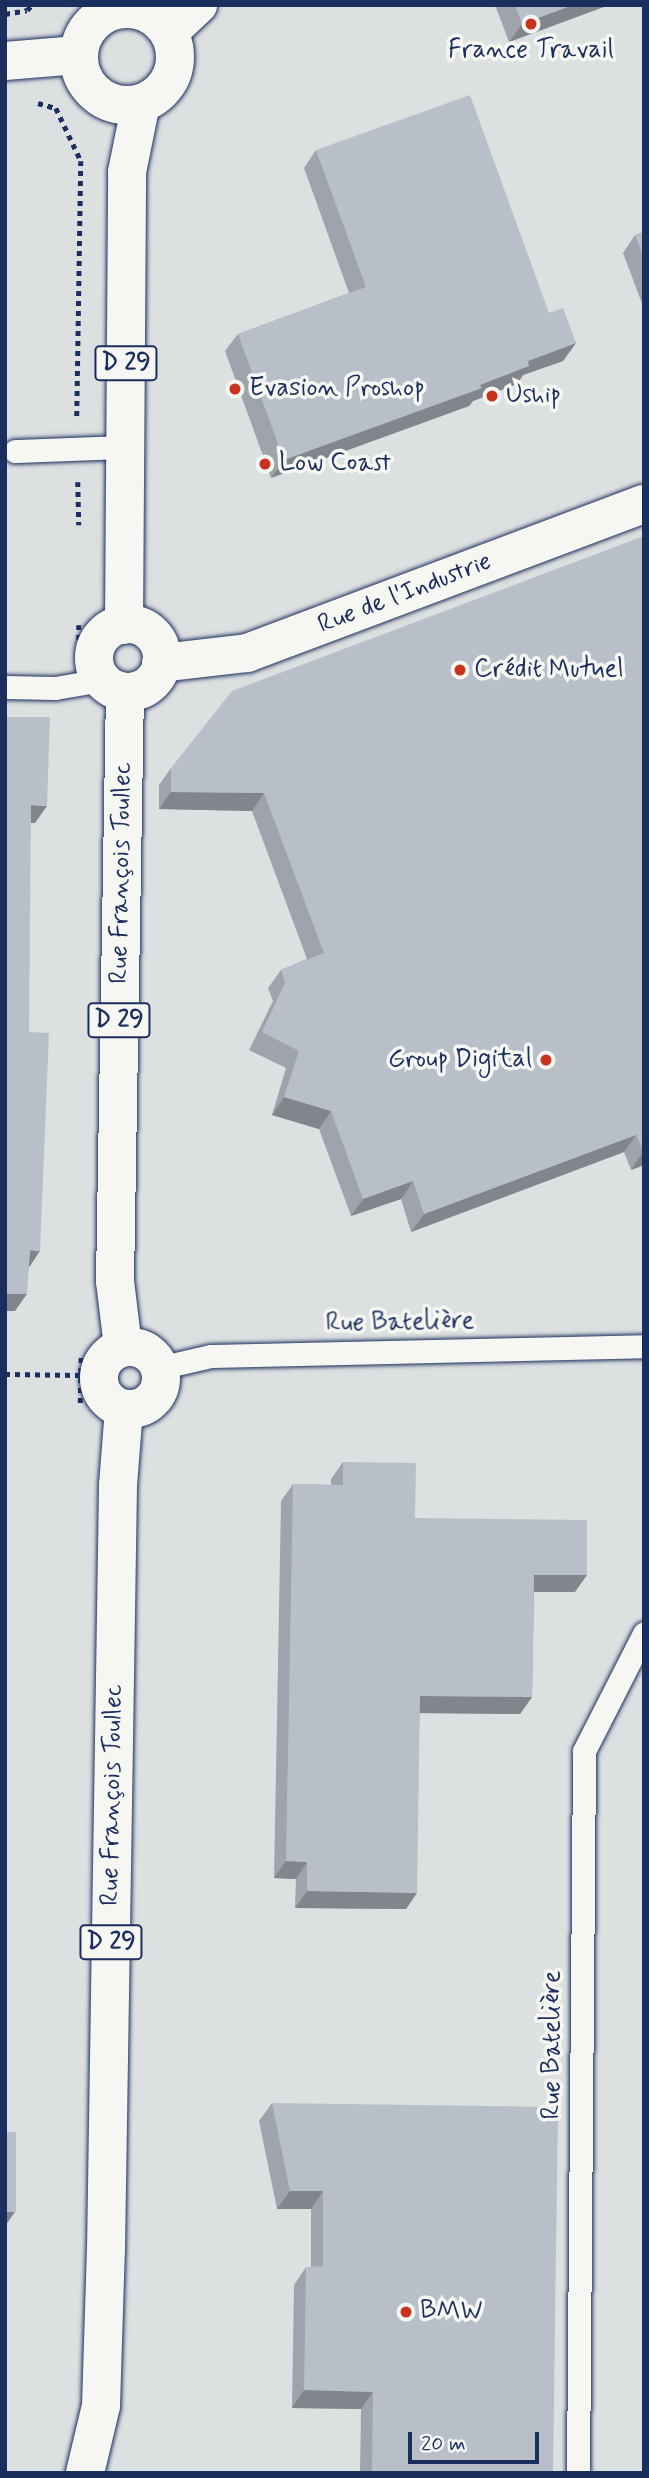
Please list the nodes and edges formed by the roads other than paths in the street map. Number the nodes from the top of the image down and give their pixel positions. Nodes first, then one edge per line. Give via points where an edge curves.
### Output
1 (198, 5) edge
2 (169, 32) junction
3 (78, 55) junction
4 (5, 61) edge
5 (141, 103) junction
6 (125, 447) junction
7 (15, 451) dead end
8 (644, 504) edge
9 (124, 625) junction
10 (161, 663) junction
11 (113, 686) junction
12 (5, 687) edge
13 (644, 1346) edge
14 (123, 1347) junction
15 (159, 1368) junction
16 (124, 1409) junction
17 (644, 1633) edge
18 (85, 2473) edge
19 (578, 2473) edge

1 - 2 main road
2 - 3 main road via 145,12 115,10 89,26
2 - 5 main road via 174,47 172,74 154,96
3 - 4 main road
3 - 5 main road via 86,84 97,95 111,103
5 - 6 main road, D 29 via 127,172
6 - 7 lane
6 - 9 main road, D 29
8 - 10 main road, Rue de l'Industrie via 247,653
9 - 10 main road via 150,632 159,643
9 - 11 main road via 106,633 96,649 96,668
10 - 11 main road via 152,683 139,690
11 - 12 lane
11 - 14 main road, Rue François Toullec / D 29 via 115,1281
13 - 15 lane, Rue Batelière via 211,1356
14 - 15 main road via 143,1349
14 - 16 main road via 104,1360 99,1383 110,1402
15 - 16 main road via 160,1384 153,1398 140,1407
16 - 18 main road, Rue François Toullec / D 29 via 118,1485 101,2406
17 - 19 lane, Rue Batelière via 584,1751

